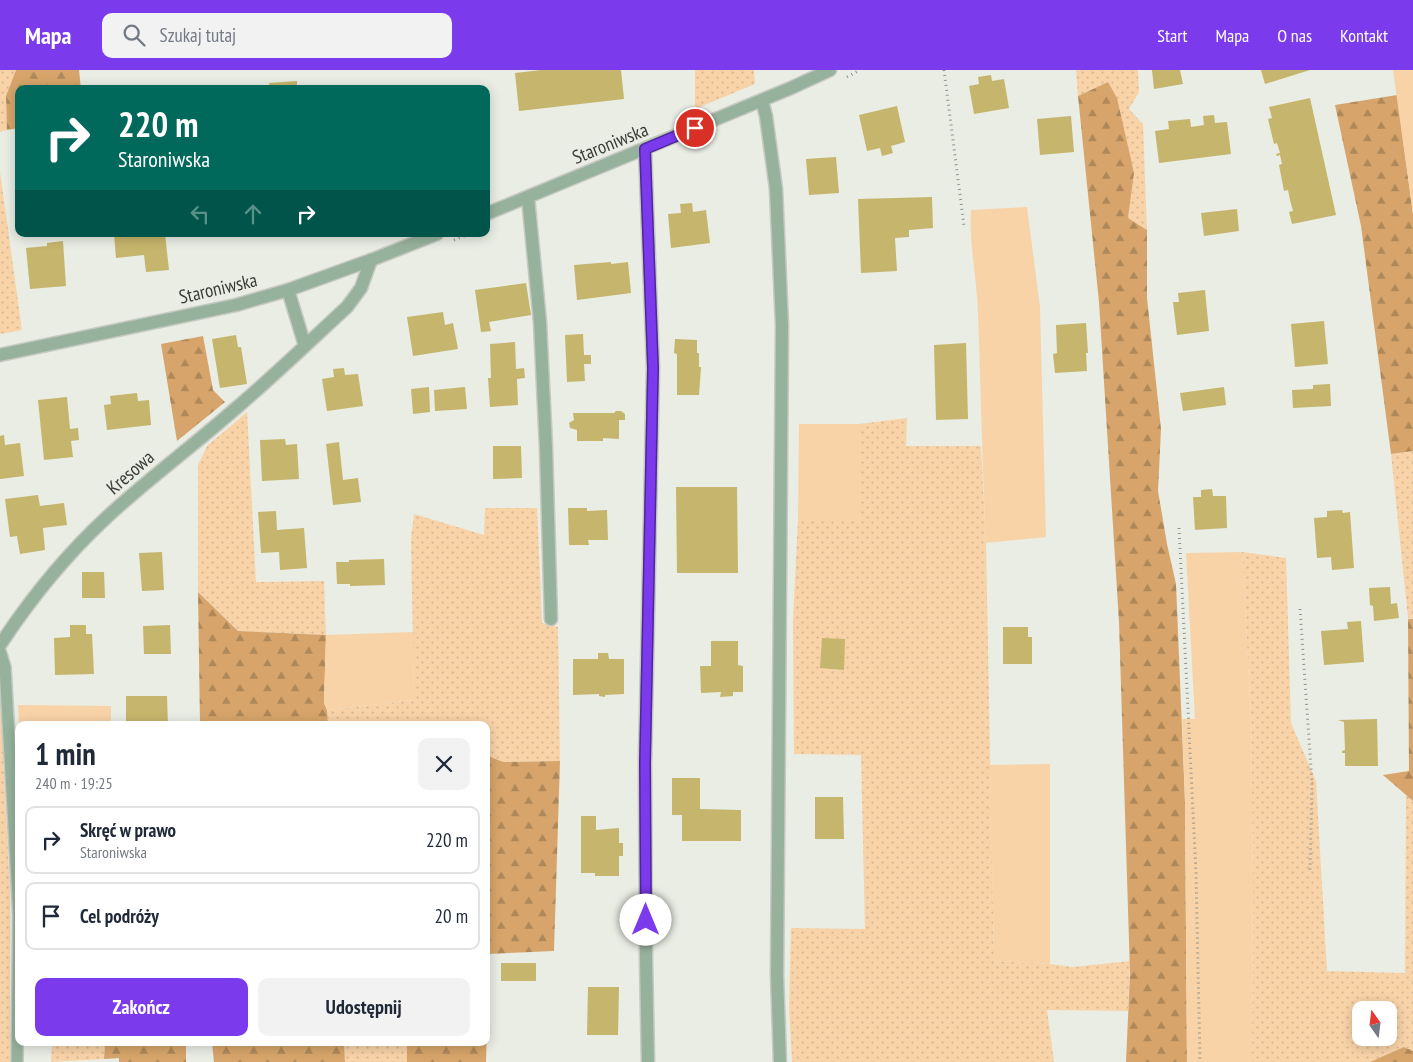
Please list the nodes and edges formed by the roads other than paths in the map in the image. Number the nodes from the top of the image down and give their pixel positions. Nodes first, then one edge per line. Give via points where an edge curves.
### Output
1 (830, 70) edge
2 (762, 101) junction
3 (645, 149) junction
4 (528, 197) junction
5 (490, 212) edge
6 (429, 237) edge
7 (371, 260) junction
8 (288, 290) junction
9 (305, 346) junction
10 (0, 355) edge
11 (551, 619) dead end
12 (0, 645) edge
13 (0, 651) edge
14 (15, 844) edge
15 (17, 1046) edge
16 (17, 1062) edge
17 (648, 1062) edge
18 (780, 1062) edge

1 - 2 street, Staroniwska
2 - 3 street, Staroniwska
2 - 18 street via 776,190 782,325 777,955
3 - 4 street, Staroniwska
3 - 17 street via 653,368 645,763
4 - 5 street, Staroniwska
4 - 11 street via 540,322
6 - 7 street, Staroniwska
7 - 8 street, Staroniwska
7 - 9 street, Kresowa via 361,288 348,307
8 - 9 street
8 - 10 street, Staroniwska via 236,305
9 - 12 street, Kresowa via 107,516 54,572
13 - 14 lane via 5,667
15 - 16 lane

